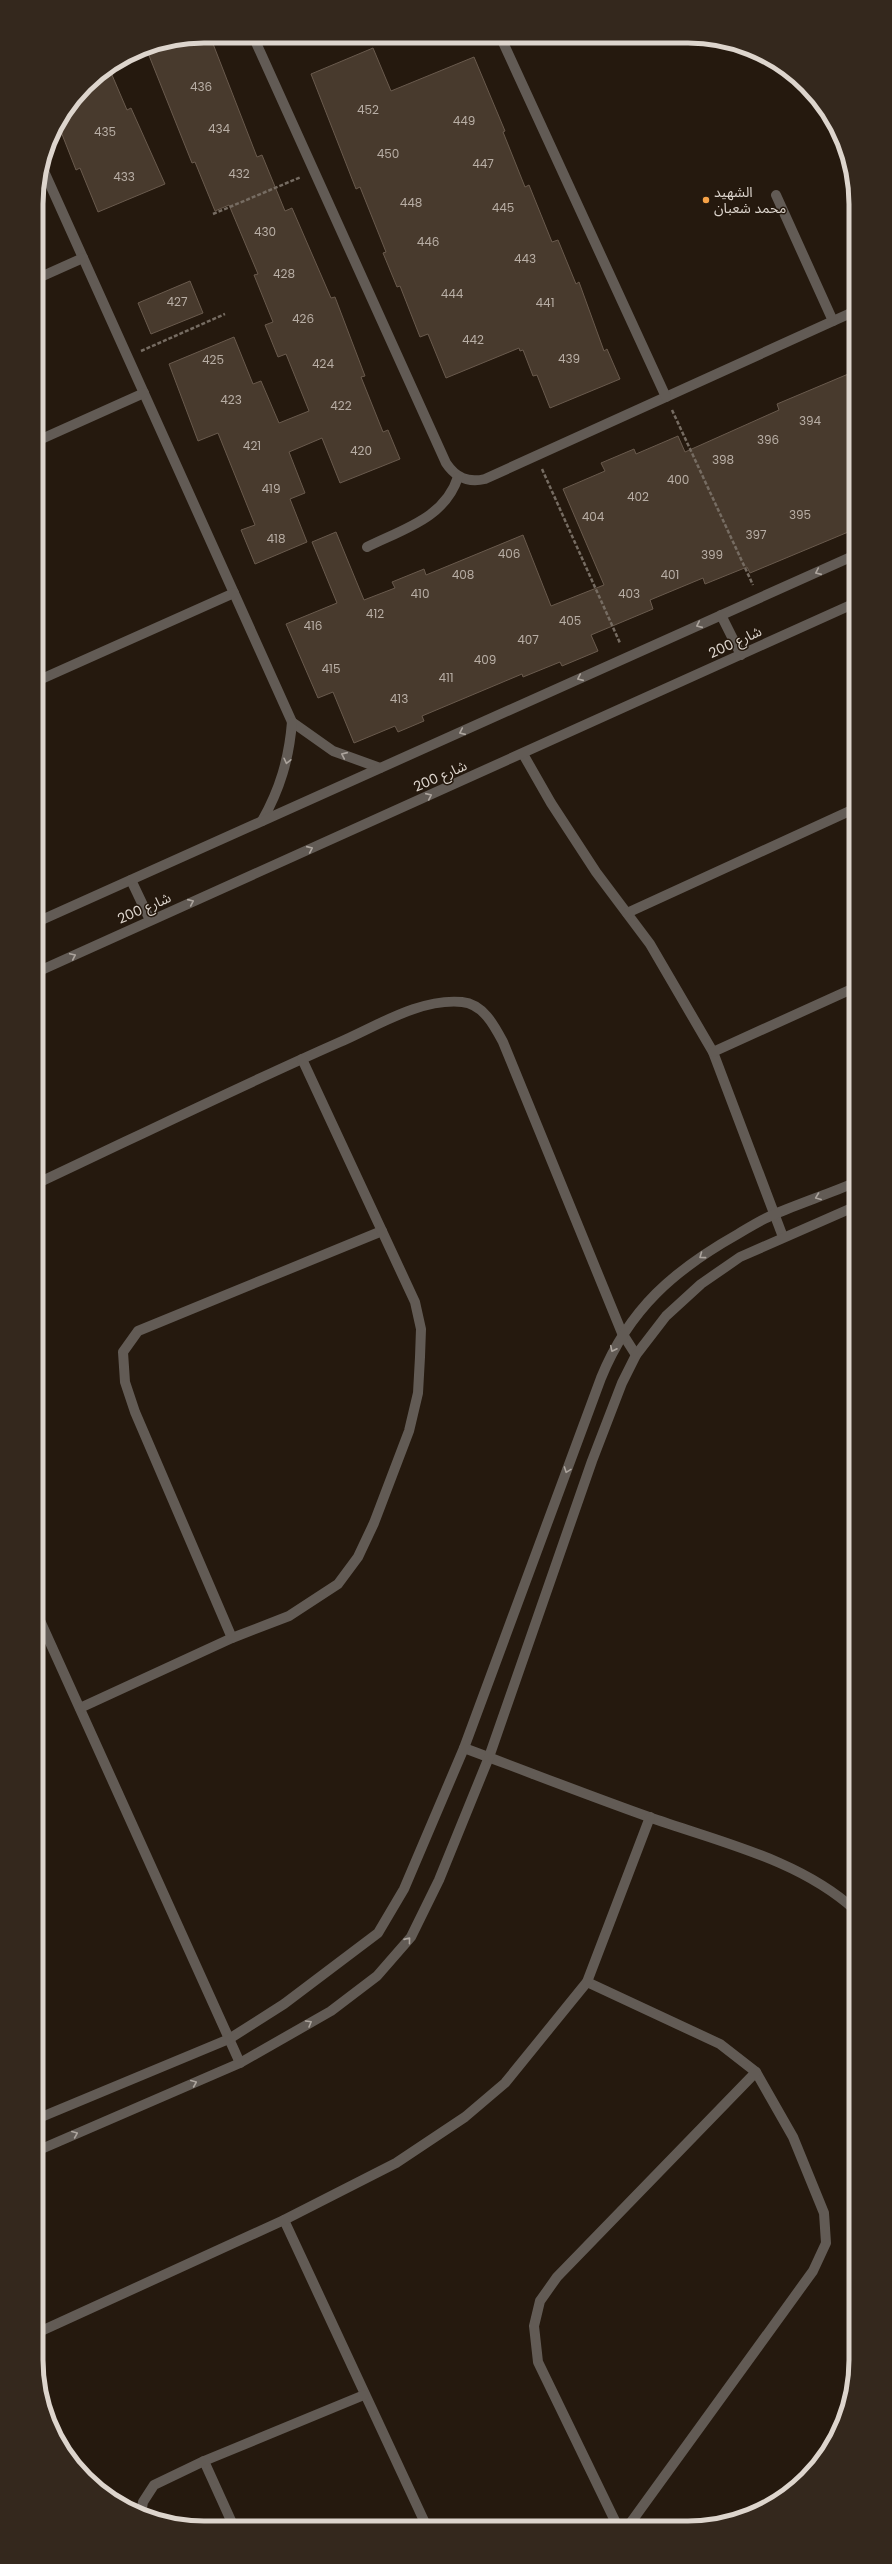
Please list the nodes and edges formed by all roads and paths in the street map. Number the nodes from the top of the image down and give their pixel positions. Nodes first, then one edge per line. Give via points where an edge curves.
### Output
1 (256, 43) edge
2 (503, 43) edge
3 (314, 171) junction
4 (46, 175) edge
5 (776, 195) dead end
6 (213, 214) dead end
7 (83, 258) junction
8 (43, 276) edge
9 (225, 314) dead end
10 (849, 314) edge
11 (833, 321) junction
12 (127, 357) junction
13 (144, 393) junction
14 (666, 397) junction
15 (43, 438) edge
16 (536, 456) junction
17 (458, 477) junction
18 (368, 547) dead end
19 (849, 558) edge
20 (234, 593) junction
21 (759, 598) junction
22 (849, 606) edge
23 (721, 615) junction
24 (741, 655) junction
25 (627, 658) junction
26 (43, 678) edge
27 (292, 722) junction
28 (523, 754) junction
29 (380, 768) junction
30 (849, 811) edge
31 (262, 821) junction
32 (131, 880) junction
33 (627, 913) junction
34 (43, 919) edge
35 (150, 920) junction
36 (43, 969) edge
37 (849, 990) edge
38 (713, 1052) junction
39 (302, 1059) junction
40 (43, 1181) edge
41 (849, 1185) edge
42 (849, 1209) edge
43 (773, 1214) junction
44 (382, 1231) junction
45 (783, 1237) junction
46 (622, 1333) junction
47 (636, 1355) junction
48 (43, 1627) edge
49 (232, 1638) junction
50 (80, 1708) junction
51 (464, 1748) junction
52 (489, 1757) junction
53 (650, 1817) junction
54 (849, 1905) edge
55 (587, 1982) junction
56 (229, 2039) junction
57 (240, 2063) junction
58 (756, 2072) junction
59 (43, 2116) edge
60 (43, 2148) edge
61 (284, 2220) junction
62 (43, 2330) edge
63 (364, 2395) junction
64 (204, 2461) junction
65 (142, 2508) edge
66 (231, 2521) edge
67 (424, 2521) edge
68 (614, 2521) edge
69 (632, 2521) edge

1 - 3 street
2 - 14 street
3 - 6 path
3 - 17 street via 446,463
4 - 7 street
5 - 11 street
7 - 8 street
7 - 12 street
9 - 12 path
10 - 11 street
11 - 14 street
12 - 13 street
13 - 15 street
13 - 20 street
14 - 16 street
14 - 21 path
16 - 17 street via 485,479 476,481
16 - 25 path
17 - 18 street via 449,499 441,508
19 -> 21 street
20 - 26 street
20 - 27 street
21 - 23 street
22 - 24 street, شارع 200
23 - 24 street
23 -> 25 street
24 - 28 street, شارع 200
25 -> 29 street
29 -> 27 street via 333,751
27 -> 31 street via 284,774 275,798
28 - 33 street via 551,803
35 -> 28 street, شارع 200
29 - 31 street
30 - 33 street
31 - 32 street
32 - 34 street
32 - 35 street
33 - 38 street via 670,974
36 -> 35 street, شارع 200
37 - 38 street
38 - 43 street
39 - 40 street
39 - 44 street
39 - 46 street via 421,1007 445,1001 464,1002 480,1009 493,1023 503,1042
41 -> 43 street
42 - 45 street
43 - 45 street
43 -> 46 street via 712,1249 674,1276 642,1308
44 - 49 street via 415,1302 421,1329 418,1393 409,1431 361,1550 338,1584 289,1616
44 - 49 street via 138,1331 123,1352 125,1382 135,1412
45 - 47 street via 740,1257 701,1284 666,1316
46 - 47 street
46 -> 51 street via 601,1378
47 - 52 street via 622,1383 592,1460
48 - 50 street
49 - 50 street
50 - 56 street
51 - 52 street
51 - 56 street via 404,1889 378,1933 284,2004
52 - 53 street
57 -> 52 street via 331,2011 377,1976 411,1937 439,1880
53 - 54 street via 754,1852 804,1876
53 - 55 street
55 - 58 street via 720,2044
55 - 61 street via 506,2083 465,2117 396,2163
56 - 57 street
56 - 59 street
60 -> 57 street
58 - 68 street via 557,2277 540,2301 534,2326 538,2362
58 - 69 street via 793,2138 824,2213 826,2243 813,2271
61 - 62 street
61 - 63 street
63 - 64 street
63 - 67 street
64 - 65 street via 154,2485
64 - 66 street

